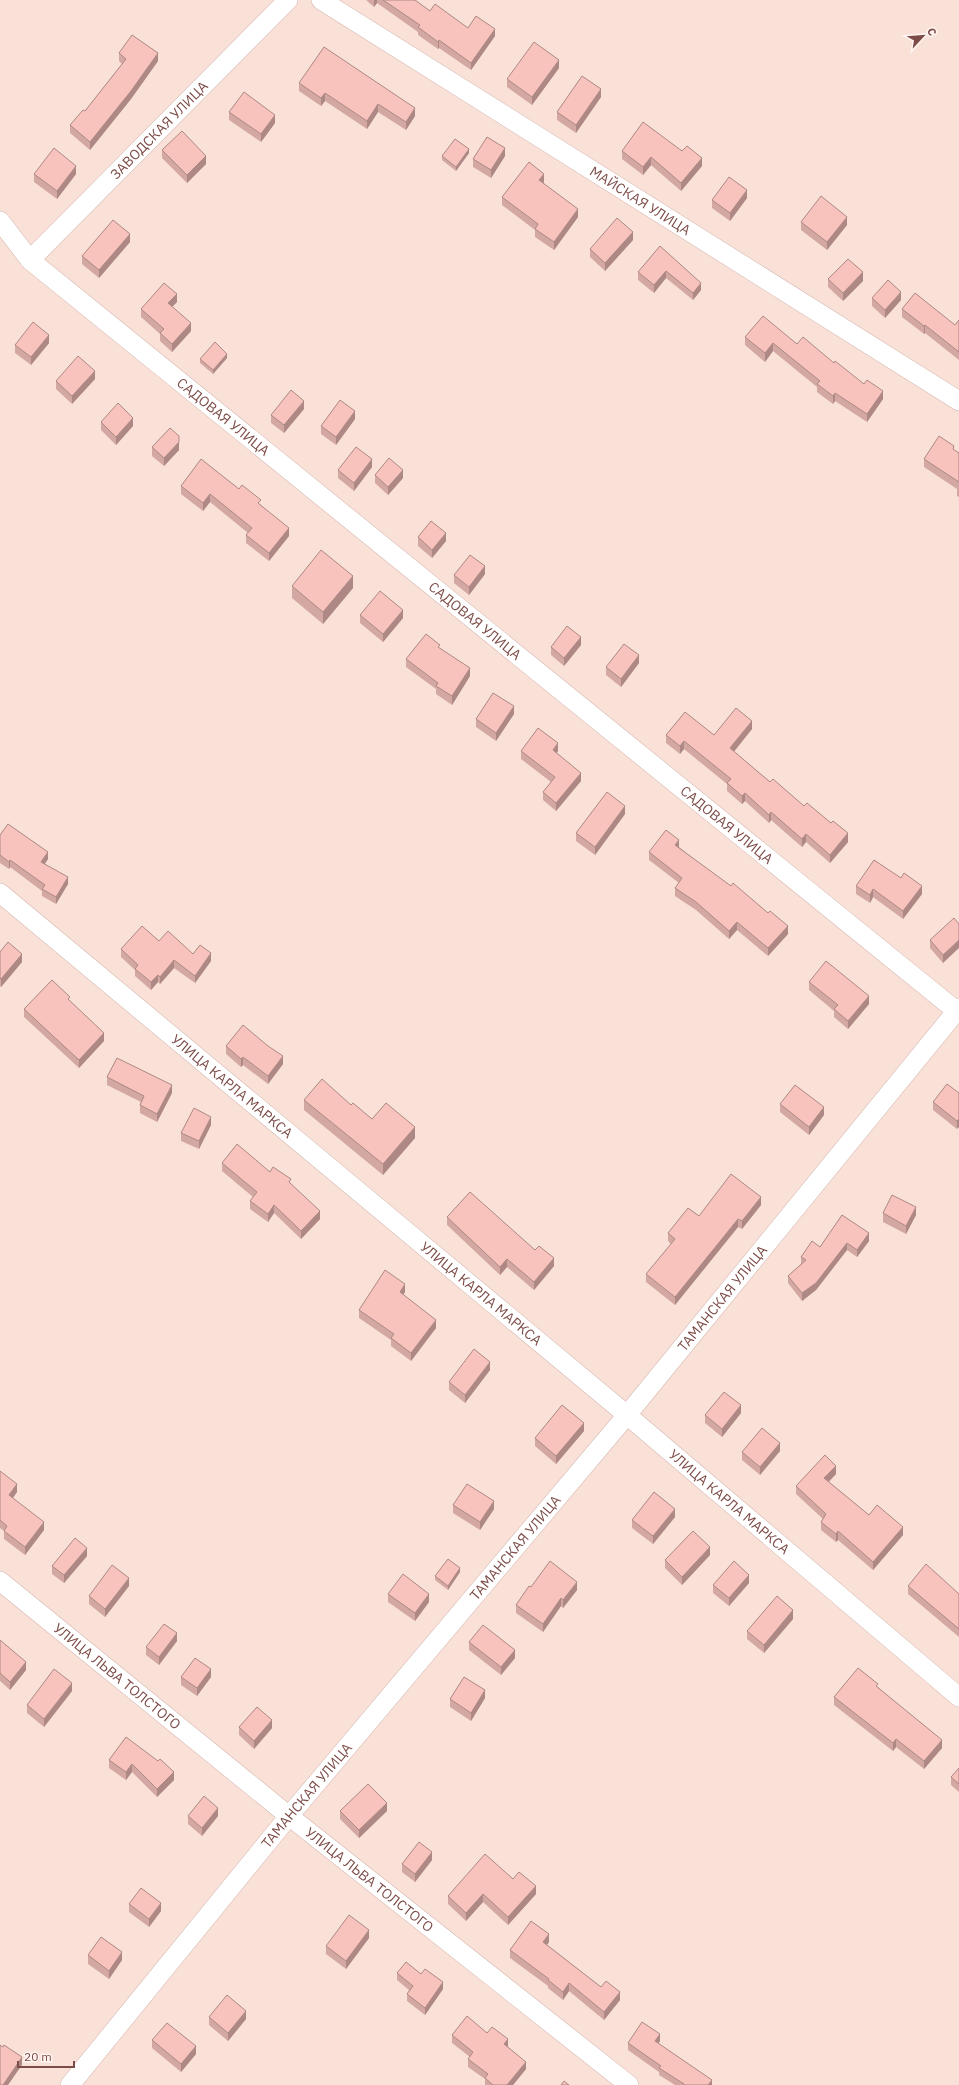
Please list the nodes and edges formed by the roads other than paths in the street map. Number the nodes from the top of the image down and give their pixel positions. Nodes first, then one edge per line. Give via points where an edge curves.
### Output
1 (288, 0) edge
2 (322, 0) edge
3 (0, 221) edge
4 (30, 260) junction
5 (959, 401) edge
6 (0, 893) edge
7 (958, 1011) edge
8 (627, 1415) junction
9 (0, 1581) edge
10 (959, 1697) edge
11 (289, 1816) junction
12 (70, 2085) edge
13 (629, 2085) edge

1 - 4 street, ЗАВОДСКАЯ УЛИЦА
2 - 5 street, МАЙСКАЯ УЛИЦА
3 - 4 street, САДОВАЯ УЛИЦА
4 - 7 street, САДОВАЯ УЛИЦА
6 - 8 street, УЛИЦА КАРЛА МАРКСА
7 - 8 street, ТАМАНСКАЯ УЛИЦА
8 - 10 street, УЛИЦА КАРЛА МАРКСА
8 - 11 street, ТАМАНСКАЯ УЛИЦА
9 - 11 street, УЛИЦА ЛЬВА ТОЛСТОГО
11 - 12 street, ТАМАНСКАЯ УЛИЦА
11 - 13 street, УЛИЦА ЛЬВА ТОЛСТОГО

